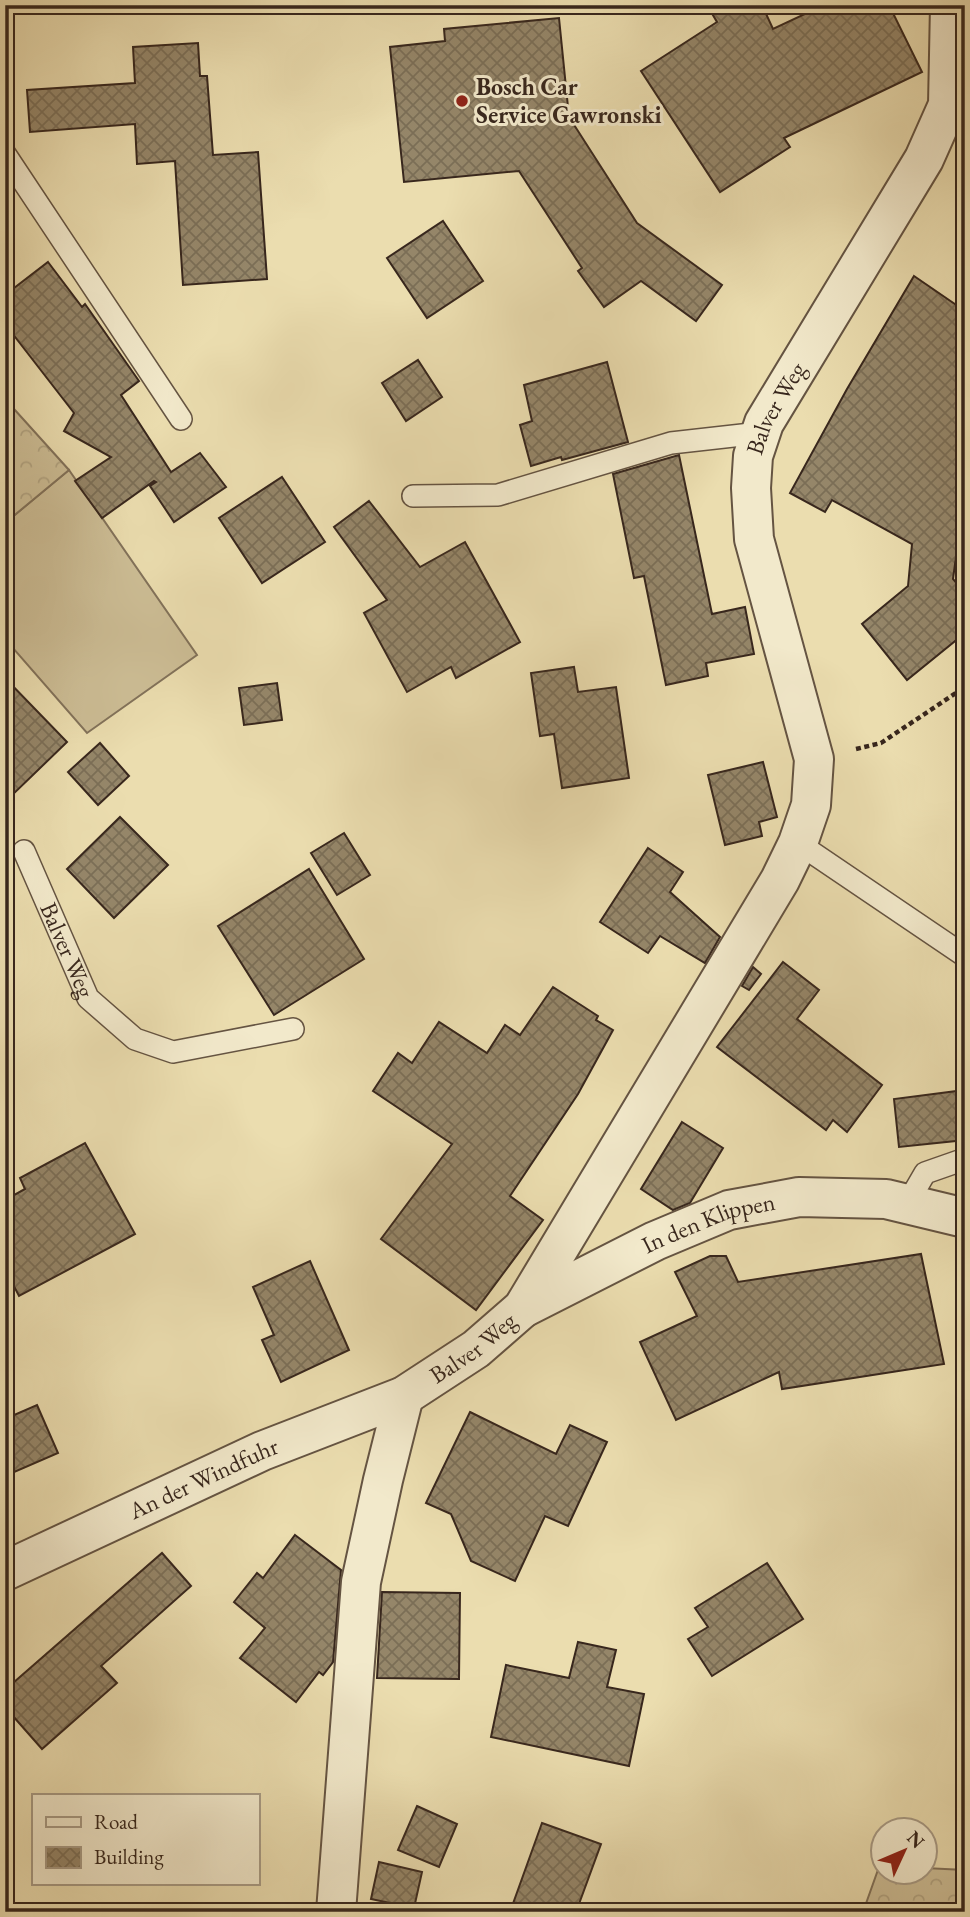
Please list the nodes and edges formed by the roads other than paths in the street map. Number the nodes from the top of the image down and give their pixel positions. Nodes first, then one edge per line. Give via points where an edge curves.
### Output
1 (950, 5) edge
2 (5, 154) edge
3 (181, 419) dead end
4 (760, 433) junction
5 (413, 496) dead end
6 (798, 843) junction
7 (24, 851) dead end
8 (965, 956) edge
9 (293, 1029) dead end
10 (965, 1159) edge
11 (907, 1204) junction
12 (965, 1218) edge
13 (523, 1308) junction
14 (404, 1396) junction
15 (5, 1571) edge
16 (337, 1912) edge

1 - 4 street, Balver Weg via 948,104 924,159
2 - 3 lane
4 - 5 lane via 671,443 498,495
4 - 6 street, Balver Weg via 751,488 754,539 814,759 811,806
6 - 8 lane
6 - 13 street, Balver Weg
7 - 9 lane, Balver Weg via 88,998 135,1039 173,1052
10 - 11 lane via 925,1172
11 - 12 street, In den Klippen
11 - 13 street, In den Klippen via 886,1199 799,1197 729,1210 655,1241
13 - 14 street, Balver Weg via 476,1349
14 - 15 street, An der Windfuhr via 262,1451
14 - 16 street, Balver Weg via 361,1582

